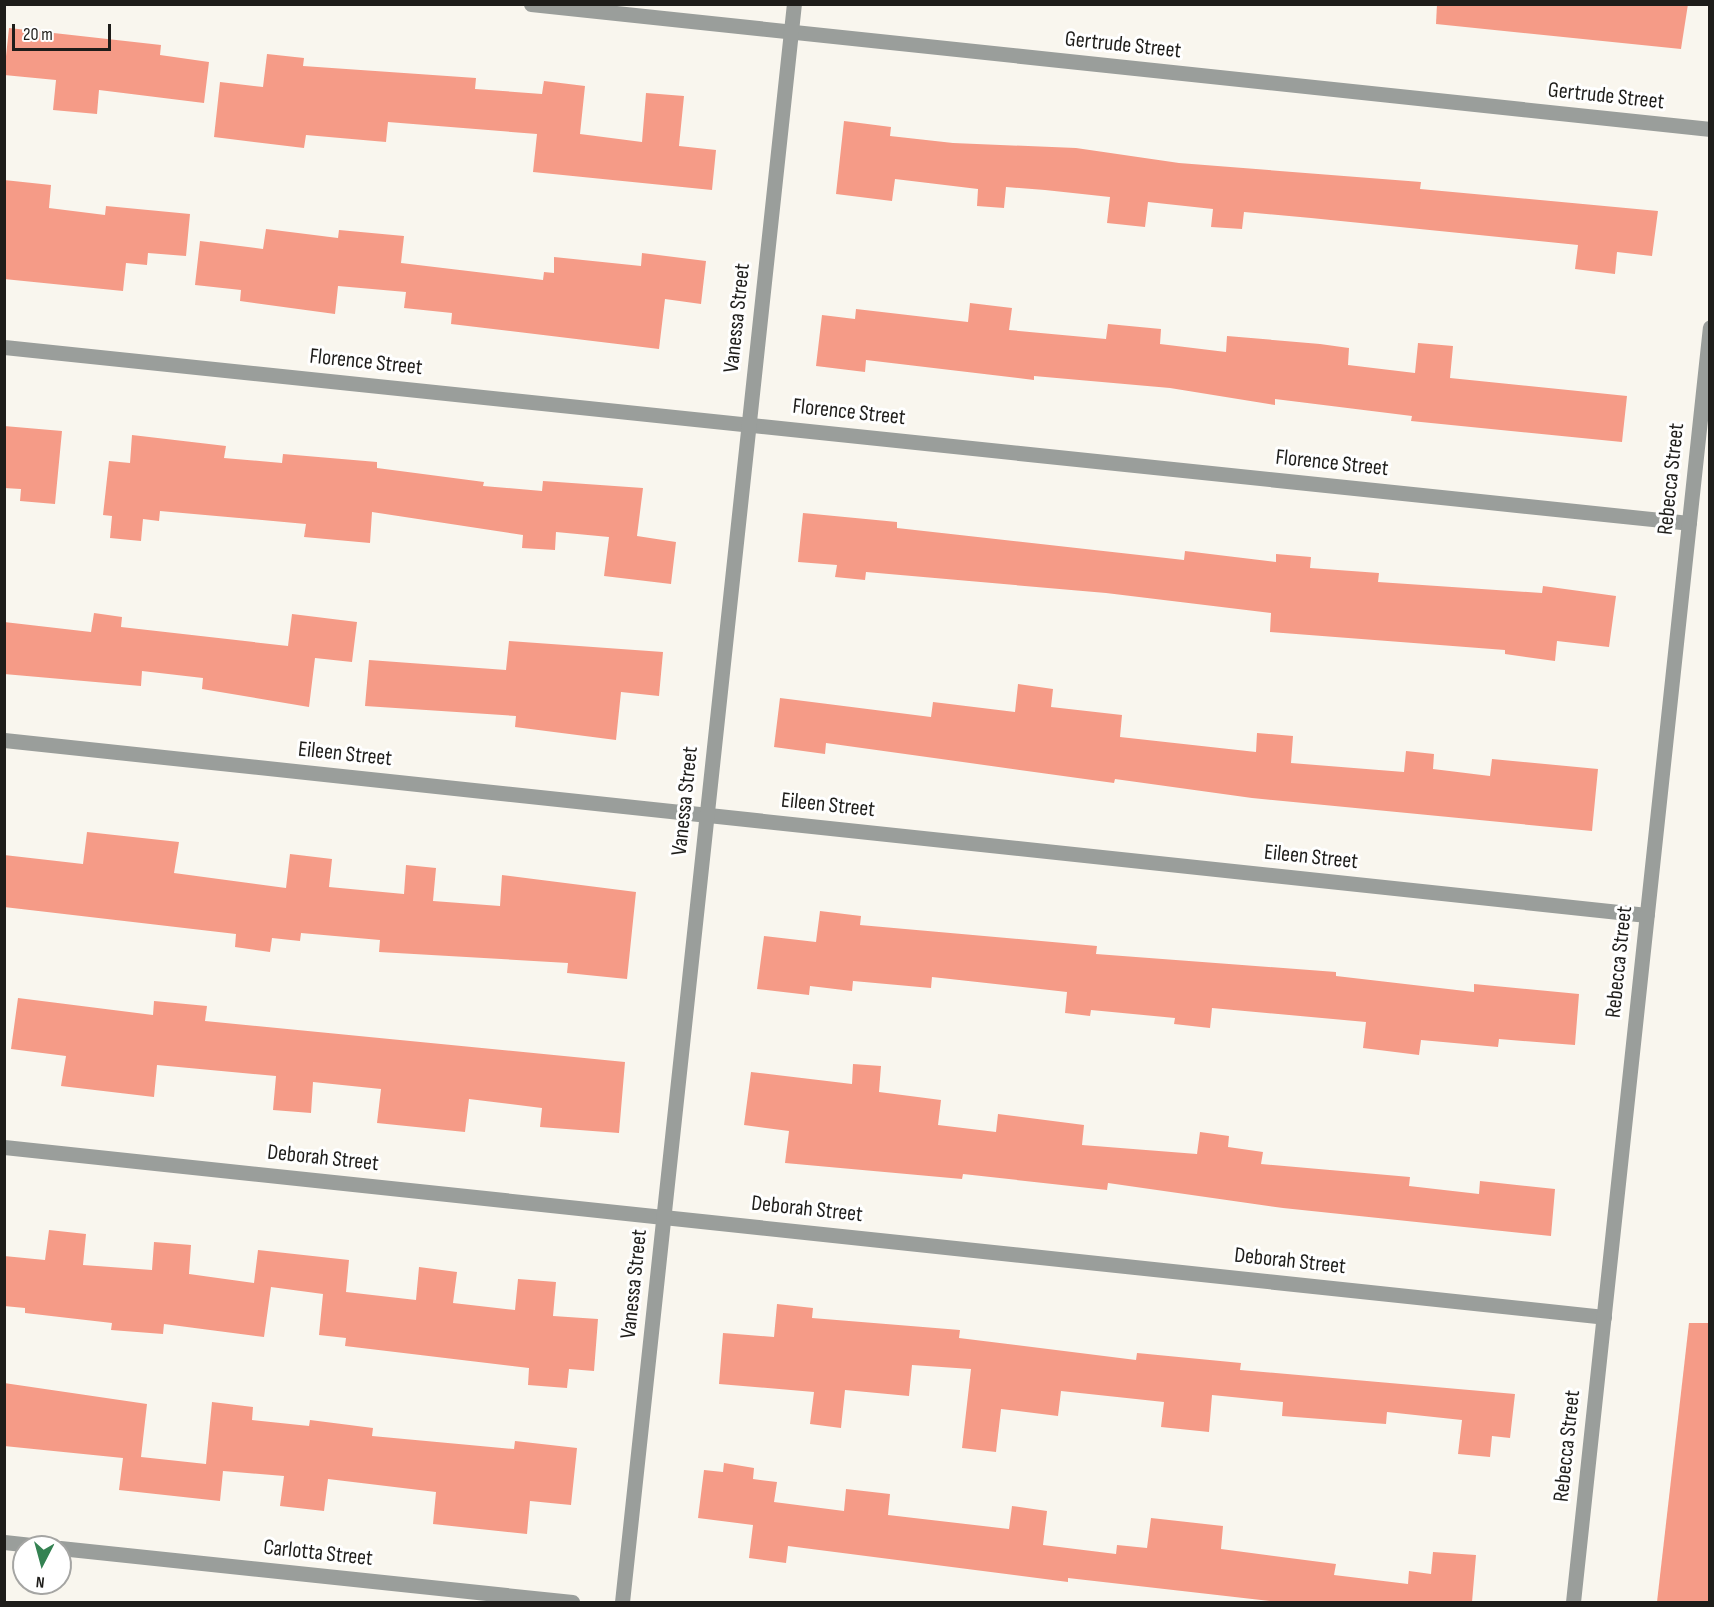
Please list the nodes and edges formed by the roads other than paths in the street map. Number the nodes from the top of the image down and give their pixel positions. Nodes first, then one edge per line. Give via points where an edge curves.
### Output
1 (531, 4) edge
2 (794, 4) edge
3 (791, 32) junction
4 (1710, 129) edge
5 (1710, 327) edge
6 (4, 347) edge
7 (749, 423) junction
8 (1689, 523) junction
9 (4, 740) edge
10 (706, 814) junction
11 (1647, 915) junction
12 (4, 1147) edge
13 (663, 1217) junction
14 (1604, 1317) junction
15 (72, 1549) edge
16 (572, 1602) edge
17 (622, 1602) edge
18 (1573, 1602) edge

1 - 3 street, Gertrude Street
2 - 3 street, Vanessa Street
3 - 4 street, Gertrude Street
3 - 7 street, Vanessa Street
5 - 8 street, Rebecca Street
6 - 7 street, Florence Street
7 - 8 street, Florence Street
7 - 10 street, Vanessa Street
8 - 11 street, Rebecca Street
9 - 10 street, Eileen Street
10 - 11 street, Eileen Street
10 - 13 street, Vanessa Street
11 - 14 street, Rebecca Street
12 - 13 street, Deborah Street
13 - 14 street, Deborah Street
13 - 17 street, Vanessa Street
14 - 18 street, Rebecca Street
15 - 16 street, Carlotta Street

